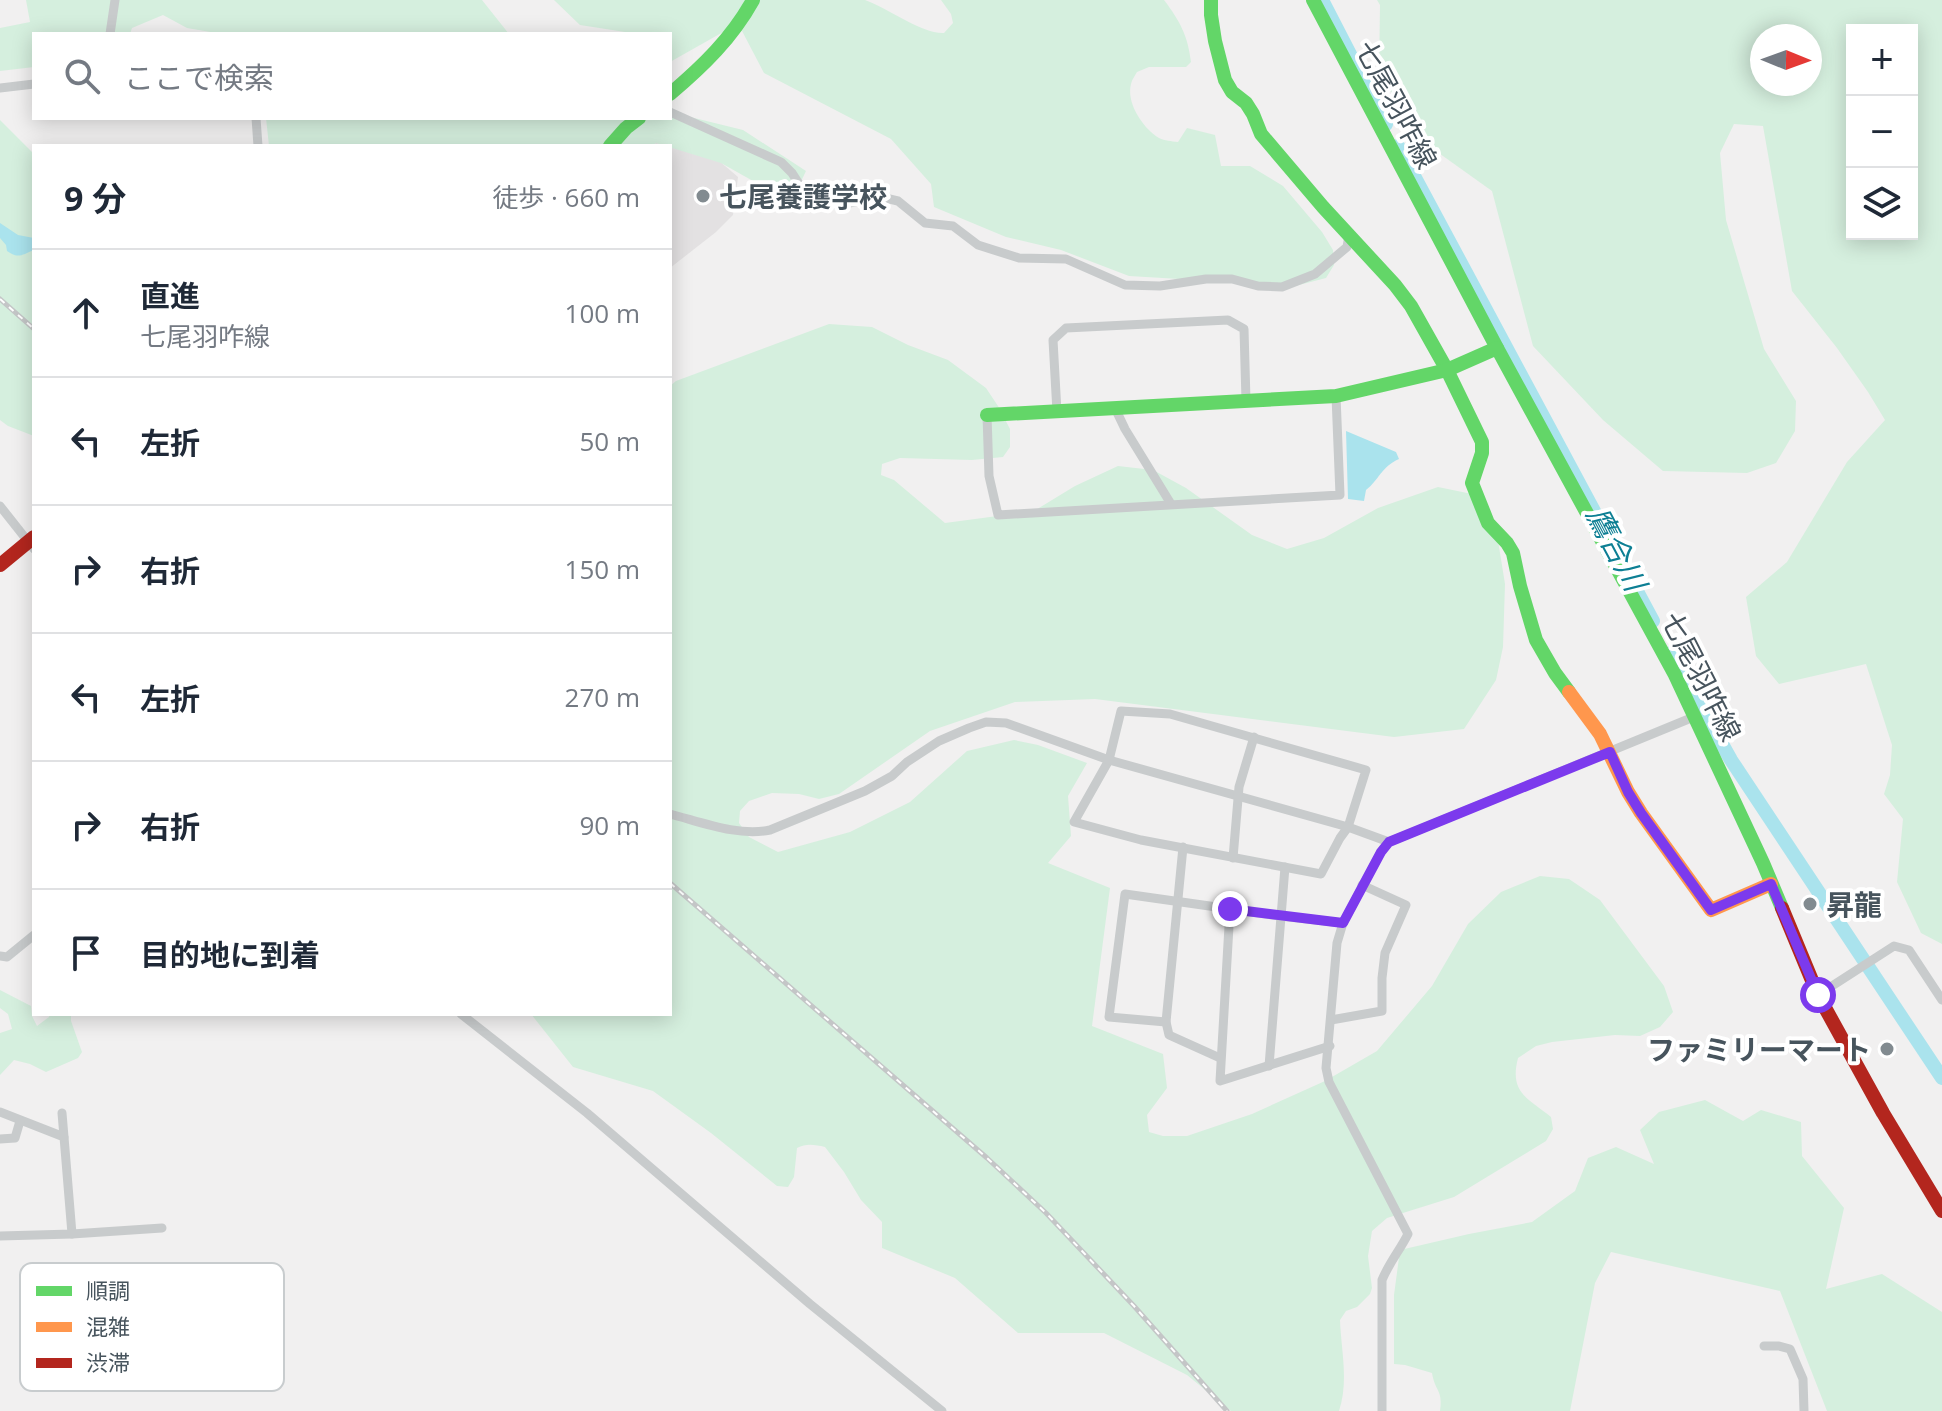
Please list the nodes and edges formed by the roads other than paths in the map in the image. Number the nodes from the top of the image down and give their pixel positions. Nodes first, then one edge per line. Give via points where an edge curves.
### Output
1 (115, 0) edge
2 (753, 0) edge
3 (1211, 0) edge
4 (1313, 0) edge
5 (110, 32) edge
6 (32, 84) edge
7 (0, 88) edge
8 (672, 92) edge
9 (672, 113) edge
10 (256, 120) edge
11 (636, 120) edge
12 (258, 144) edge
13 (612, 144) edge
14 (1349, 235) junction
15 (1497, 348) junction
16 (1447, 370) junction
17 (1336, 396) junction
18 (1246, 401) junction
19 (1115, 408) junction
20 (1057, 412) junction
21 (987, 415) joint
22 (1171, 504) junction
23 (0, 506) edge
24 (32, 543) edge
25 (0, 565) edge
26 (1696, 716) junction
27 (1254, 737) junction
28 (1610, 752) junction
29 (1109, 760) junction
30 (1237, 796) junction
31 (672, 814) edge
32 (1348, 827) junction
33 (1389, 842) junction
34 (1183, 847) junction
35 (1233, 858) junction
36 (1285, 867) junction
37 (1771, 884) junction
38 (1362, 885) junction
39 (1178, 901) junction
40 (1230, 909) junction
41 (1280, 916) junction
42 (1343, 923) junction
43 (32, 937) edge
44 (1, 957) edge
45 (1818, 995) junction
46 (1942, 1000) edge
47 (464, 1016) edge
48 (1331, 1020) junction
49 (1166, 1022) junction
50 (1330, 1046) junction
51 (1220, 1058) junction
52 (1269, 1066) junction
53 (0, 1112) edge
54 (62, 1113) dead end
55 (20, 1121) junction
56 (64, 1137) junction
57 (0, 1139) edge
58 (1942, 1211) edge
59 (162, 1228) dead end
60 (72, 1234) junction
61 (0, 1236) edge
62 (1764, 1346) dead end
63 (942, 1411) edge
64 (1382, 1411) edge
65 (1804, 1411) edge

1 - 5 street
2 - 8 street via 743,21 704,66
3 - 14 street via 1215,41 1232,92 1246,103 1261,134
4 - 15 street, 七尾羽咋線
6 - 7 street
9 - 14 street via 781,162 821,204 881,197 898,201 925,223 953,226 978,245 1019,258 1066,259 1125,285 1232,279 1282,287 1315,274 1347,247
10 - 12 street
11 - 13 street
14 - 16 street via 1411,306
15 - 16 street
15 - 26 street, 七尾羽咋線
16 - 17 street
16 - 28 street via 1482,442 1472,483 1488,523 1513,553 1536,640
17 - 18 street
17 - 22 street via 1340,495
18 - 19 street
18 - 20 street via 1244,329 1228,320 1066,328 1053,340
19 - 20 street
19 - 22 street
20 - 21 street
21 - 22 street via 989,476 998,515
23 - 24 street
24 - 25 street
26 - 28 street
26 - 37 street, 七尾羽咋線
27 - 29 street via 1170,714 1121,711
27 - 30 street
27 - 32 street via 1366,770
28 - 33 street
28 - 37 street via 1635,802 1711,910
29 - 30 street
29 - 31 street via 1006,723 986,722 939,741 874,786 770,830 731,829
29 - 34 street via 1074,822
30 - 32 street
30 - 35 street
32 - 33 street
32 - 36 street via 1321,874
33 - 38 street
34 - 35 street
34 - 39 street
35 - 36 street
36 - 41 street
37 - 45 street, 七尾羽咋線
38 - 42 street
38 - 48 street via 1406,905 1385,953 1382,1011
39 - 40 street
39 - 49 street
39 - 49 street via 1125,894 1109,1017
40 - 41 street
40 - 51 street
41 - 42 street
41 - 52 street
42 - 48 street
43 - 44 street
45 - 46 street via 1900,946 1909,950
45 - 58 street, 七尾羽咋線
47 - 63 street
48 - 50 street
49 - 51 street via 1169,1035
50 - 52 street
50 - 64 street via 1329,1082 1408,1234 1382,1280
51 - 52 street via 1220,1081
53 - 55 street
54 - 56 street
55 - 56 street
55 - 57 street via 15,1138
56 - 60 street
59 - 60 street
60 - 61 street
62 - 65 street via 1790,1349 1803,1379

